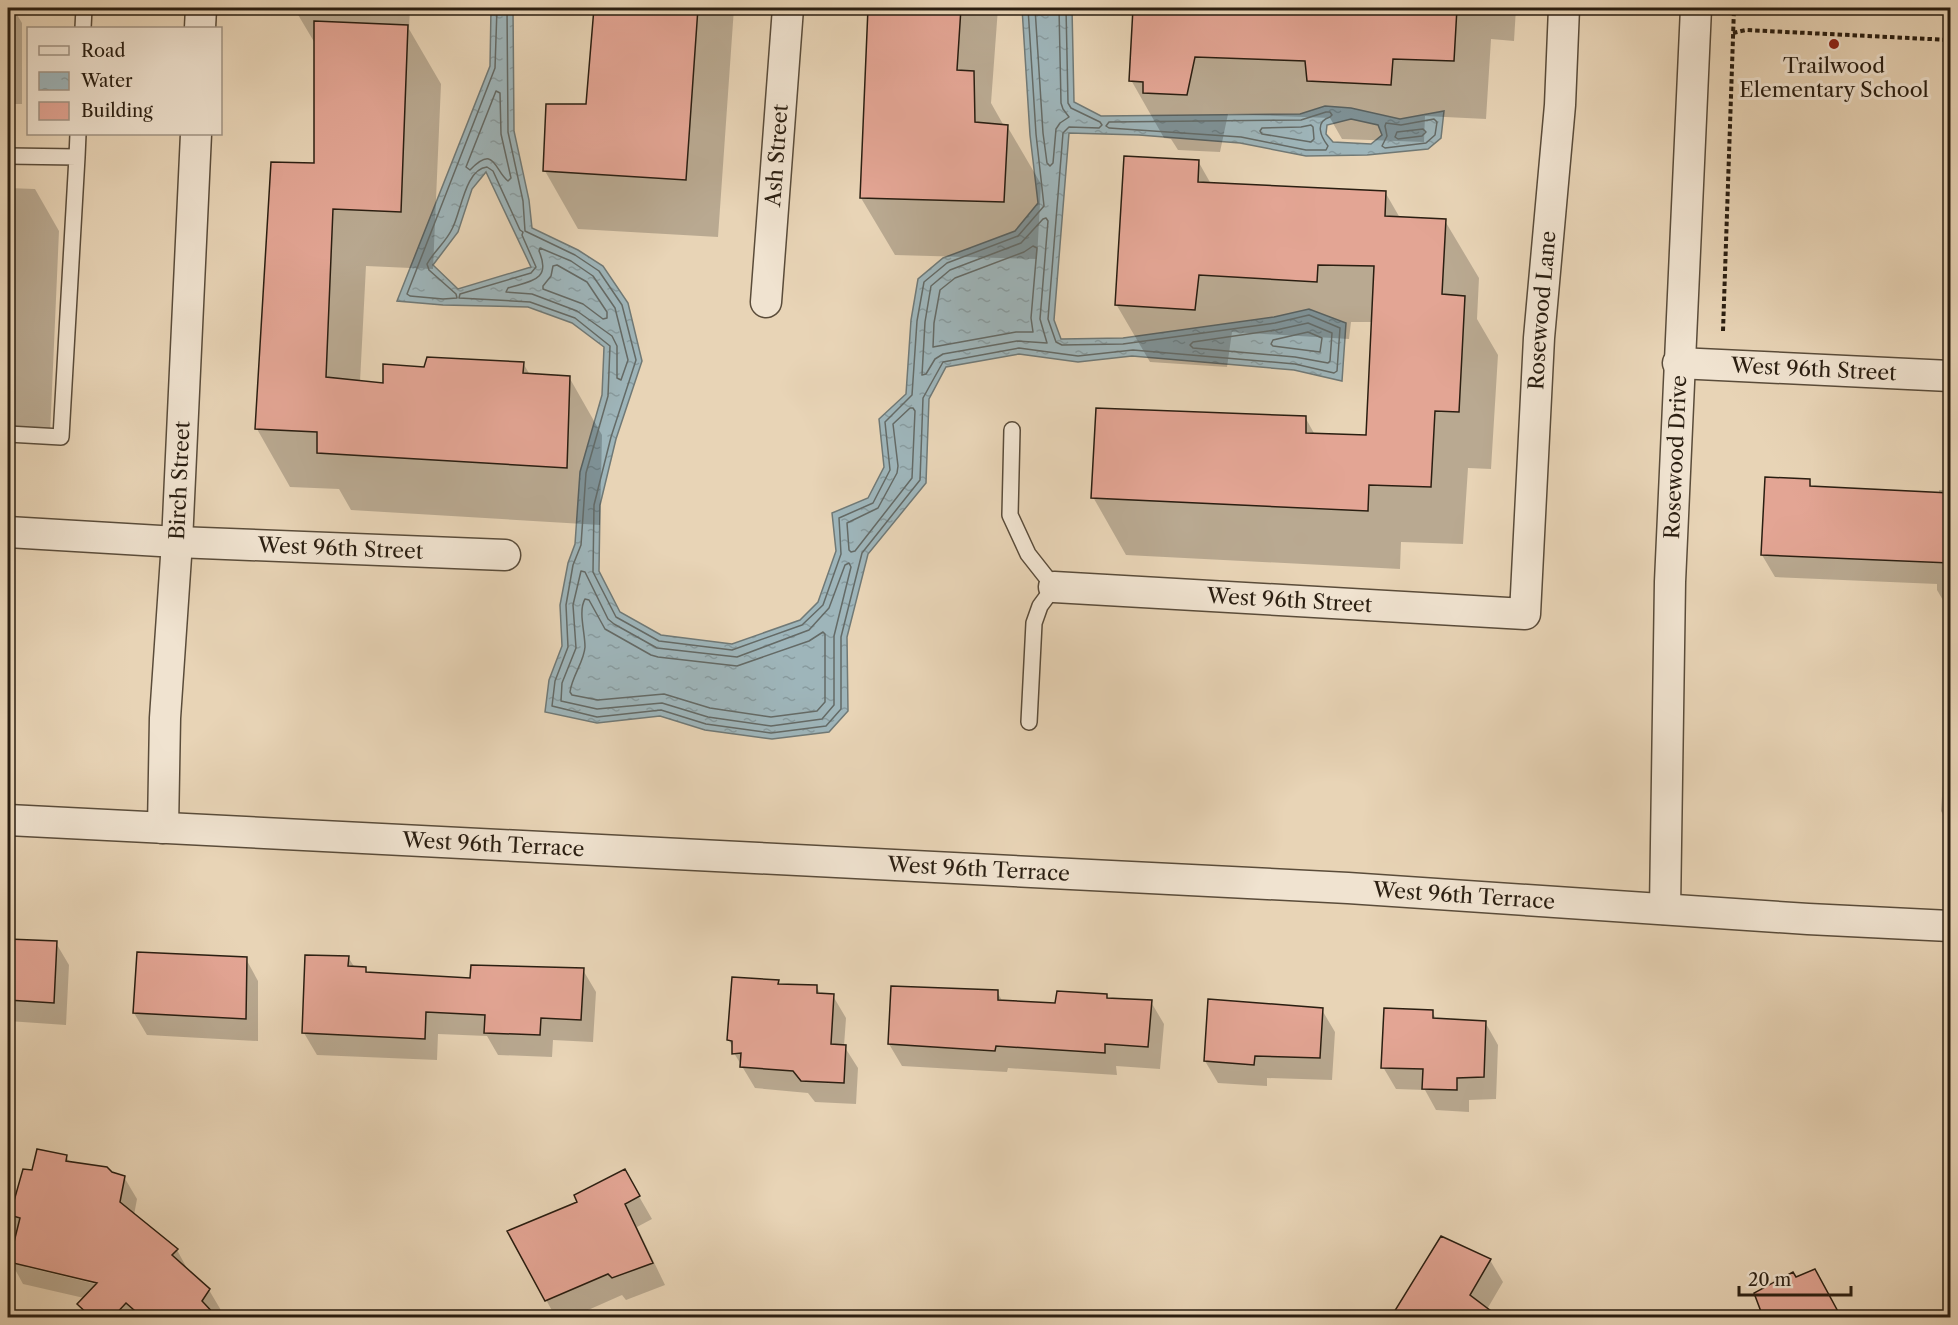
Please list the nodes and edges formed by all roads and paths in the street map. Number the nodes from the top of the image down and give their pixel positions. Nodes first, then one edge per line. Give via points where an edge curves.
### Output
1 (84, 8) edge
2 (201, 8) edge
3 (788, 8) edge
4 (1564, 8) edge
5 (1696, 8) edge
6 (1734, 8) edge
7 (83, 27) edge
8 (200, 27) edge
9 (1733, 33) junction
10 (1950, 40) edge
11 (78, 135) edge
12 (196, 135) edge
13 (8, 156) edge
14 (77, 157) junction
15 (766, 302) dead end
16 (1678, 363) junction
17 (1721, 365) junction
18 (1950, 376) edge
19 (1012, 430) dead end
20 (8, 434) edge
21 (8, 532) edge
22 (177, 542) junction
23 (505, 555) dead end
24 (1054, 587) junction
25 (1525, 614) joint
26 (1029, 722) dead end
27 (8, 820) edge
28 (163, 828) junction
29 (1665, 909) junction
30 (1950, 926) edge

1 - 7 lane
2 - 8 street
3 - 15 street, Ash Street
4 - 25 street, Rosewood Lane via 1560,105 1539,338
5 - 16 street, Rosewood Drive
6 - 9 path
9 - 10 path via 1746,30
9 - 17 path
11 - 14 lane
12 - 22 street, Birch Street
13 - 14 lane
14 - 20 lane via 61,437
16 - 17 street, West 96th Street
16 - 29 street, Rosewood Drive
17 - 18 street, West 96th Street
19 - 24 lane via 1010,515 1028,554
21 - 22 street, West 96th Street
22 - 23 street, West 96th Street
22 - 28 street, Birch Street via 165,718
24 - 25 street, West 96th Street
24 - 26 lane via 1040,606 1034,623
27 - 28 street, West 96th Terrace
28 - 29 street, West 96th Terrace via 1312,886
29 - 30 street, West 96th Terrace

